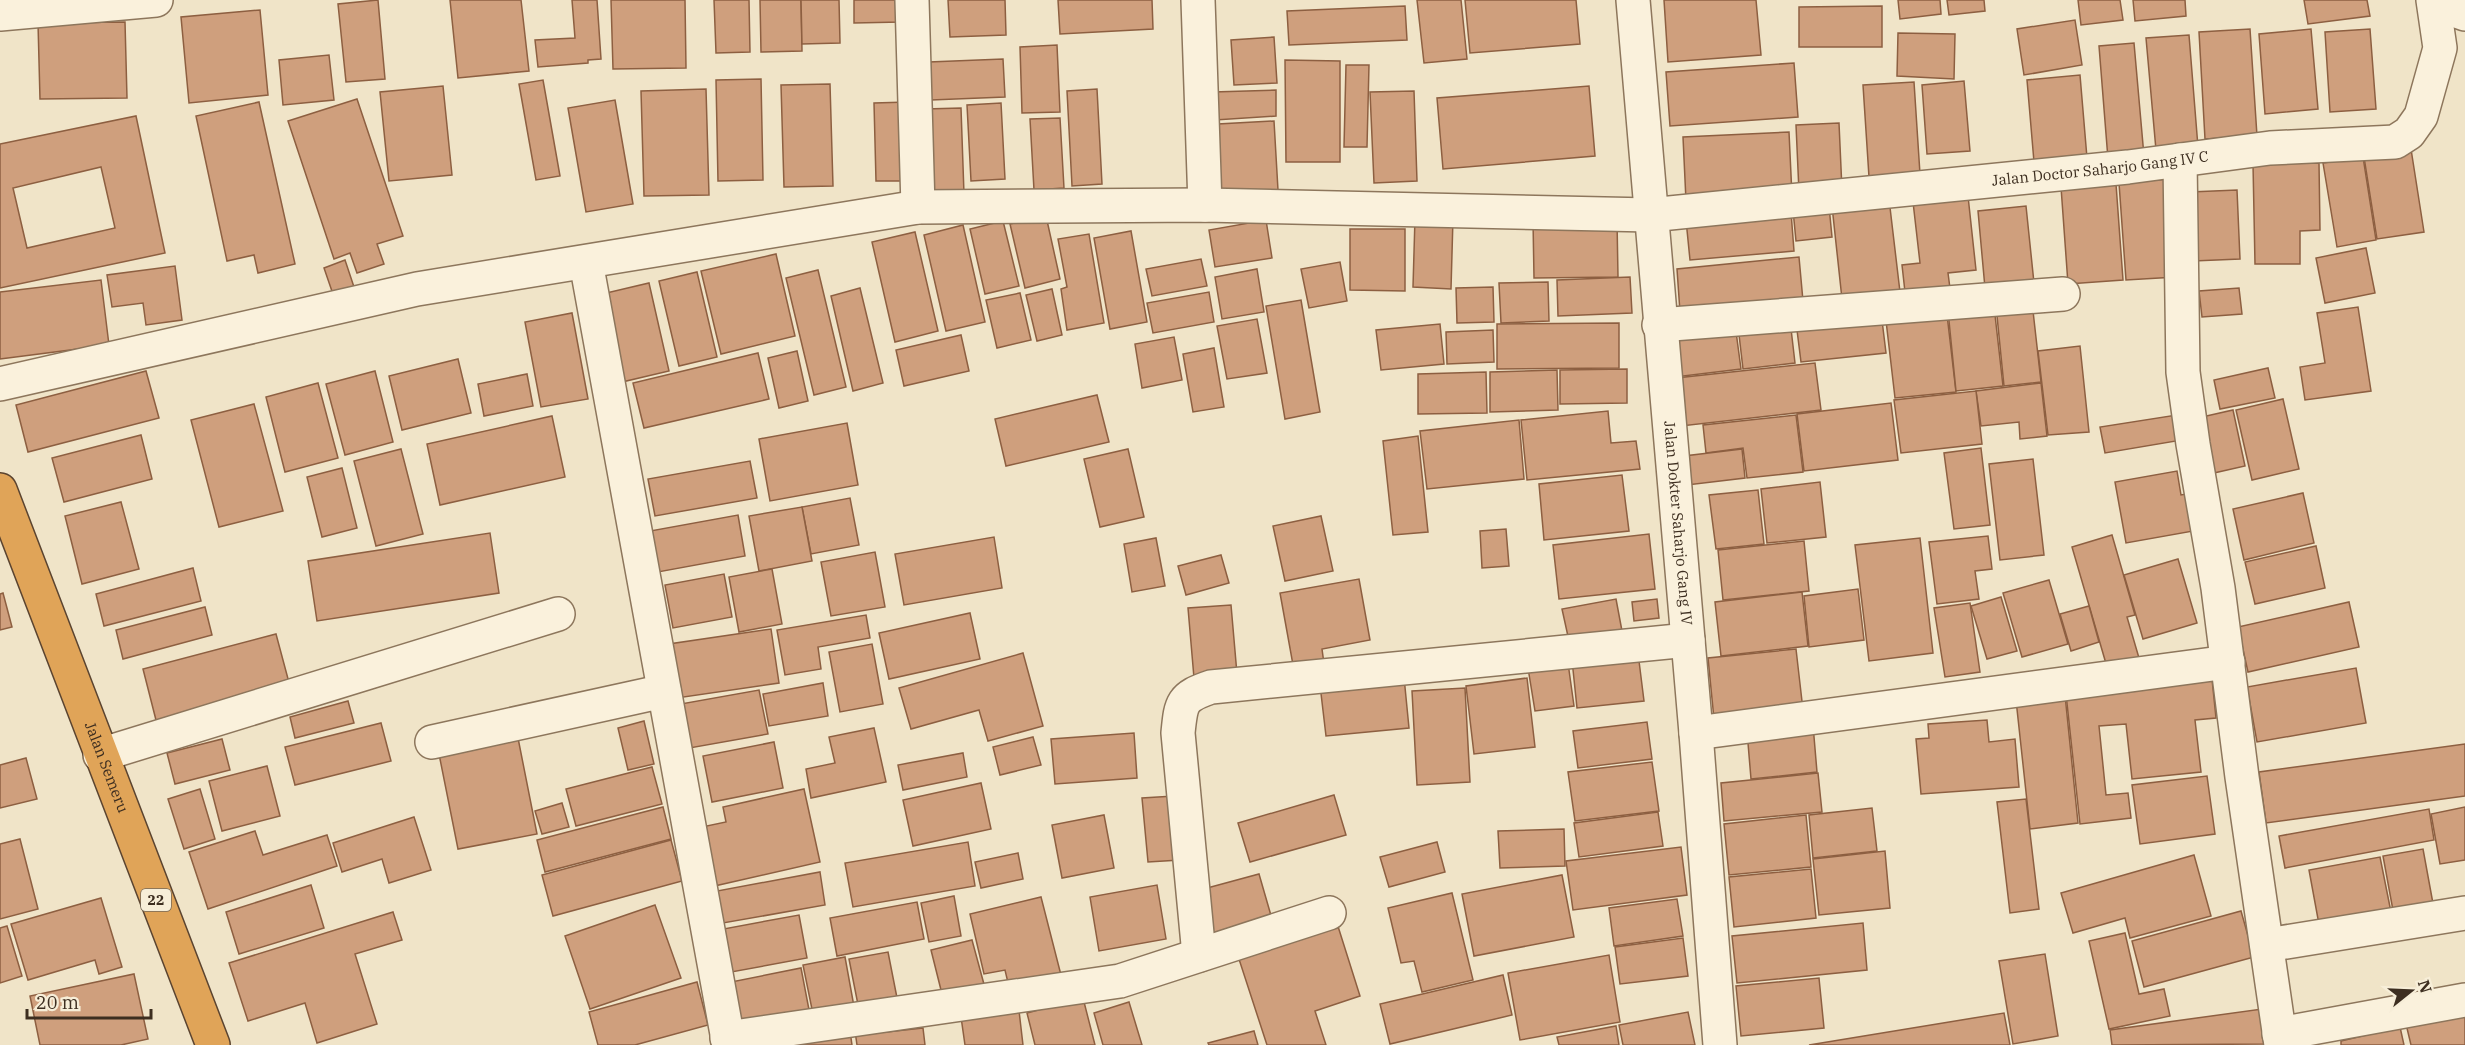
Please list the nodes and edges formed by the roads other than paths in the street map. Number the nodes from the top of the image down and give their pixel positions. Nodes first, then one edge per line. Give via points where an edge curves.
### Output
1 (156, 0) edge
2 (912, 0) edge
3 (1198, 0) edge
4 (1633, 0) edge
5 (2433, 1) edge
6 (0, 14) edge
7 (2465, 14) edge
8 (2180, 160) junction
9 (1205, 206) junction
10 (918, 207) junction
11 (1650, 214) junction
12 (586, 262) junction
13 (2063, 294) dead end
14 (1659, 326) junction
15 (0, 384) edge
16 (0, 490) edge
17 (558, 614) dead end
18 (1688, 640) junction
19 (2228, 662) junction
20 (664, 691) junction
21 (1696, 733) junction
22 (432, 742) dead end
23 (100, 754) junction
24 (1329, 913) dead end
25 (2465, 913) edge
26 (2266, 945) junction
27 (1199, 955) junction
28 (2465, 1000) edge
29 (2280, 1040) edge
30 (728, 1042) edge
31 (213, 1045) edge
32 (1720, 1045) edge

1 - 6 street
2 - 10 street
3 - 9 street
4 - 11 street, Jalan Dokter Saharjo Gang IV
5 - 7 street
5 - 8 street, Jalan Doctor Saharjo Gang IV C via 2440,48 2421,116 2409,133 2395,141 2270,148
8 - 11 street, Jalan Doctor Saharjo Gang IV C
8 - 19 street via 2184,372
9 - 10 street, Jalan Doctor Saharjo Gang IV C
9 - 11 street, Jalan Doctor Saharjo Gang IV C
10 - 12 street, Jalan Doctor Saharjo Gang IV C
11 - 14 street, Jalan Dokter Saharjo Gang IV
12 - 15 street, Jalan Doctor Saharjo Gang IV C via 417,289
12 - 20 street
13 - 14 street
14 - 18 street, Jalan Dokter Saharjo Gang IV
16 - 23 highway, Jalan Semeru / 22
17 - 23 street
18 - 21 street, Jalan Dokter Saharjo Gang IV
18 - 27 street via 1211,687 1192,693 1181,706 1178,733
19 - 21 street
19 - 26 street
20 - 22 street
20 - 30 street
21 - 32 street, Jalan Dokter Saharjo Gang IV
23 - 31 highway, Jalan Semeru / 22
24 - 27 street
25 - 26 street
26 - 29 street
27 - 30 street via 1120,981
28 - 29 street

